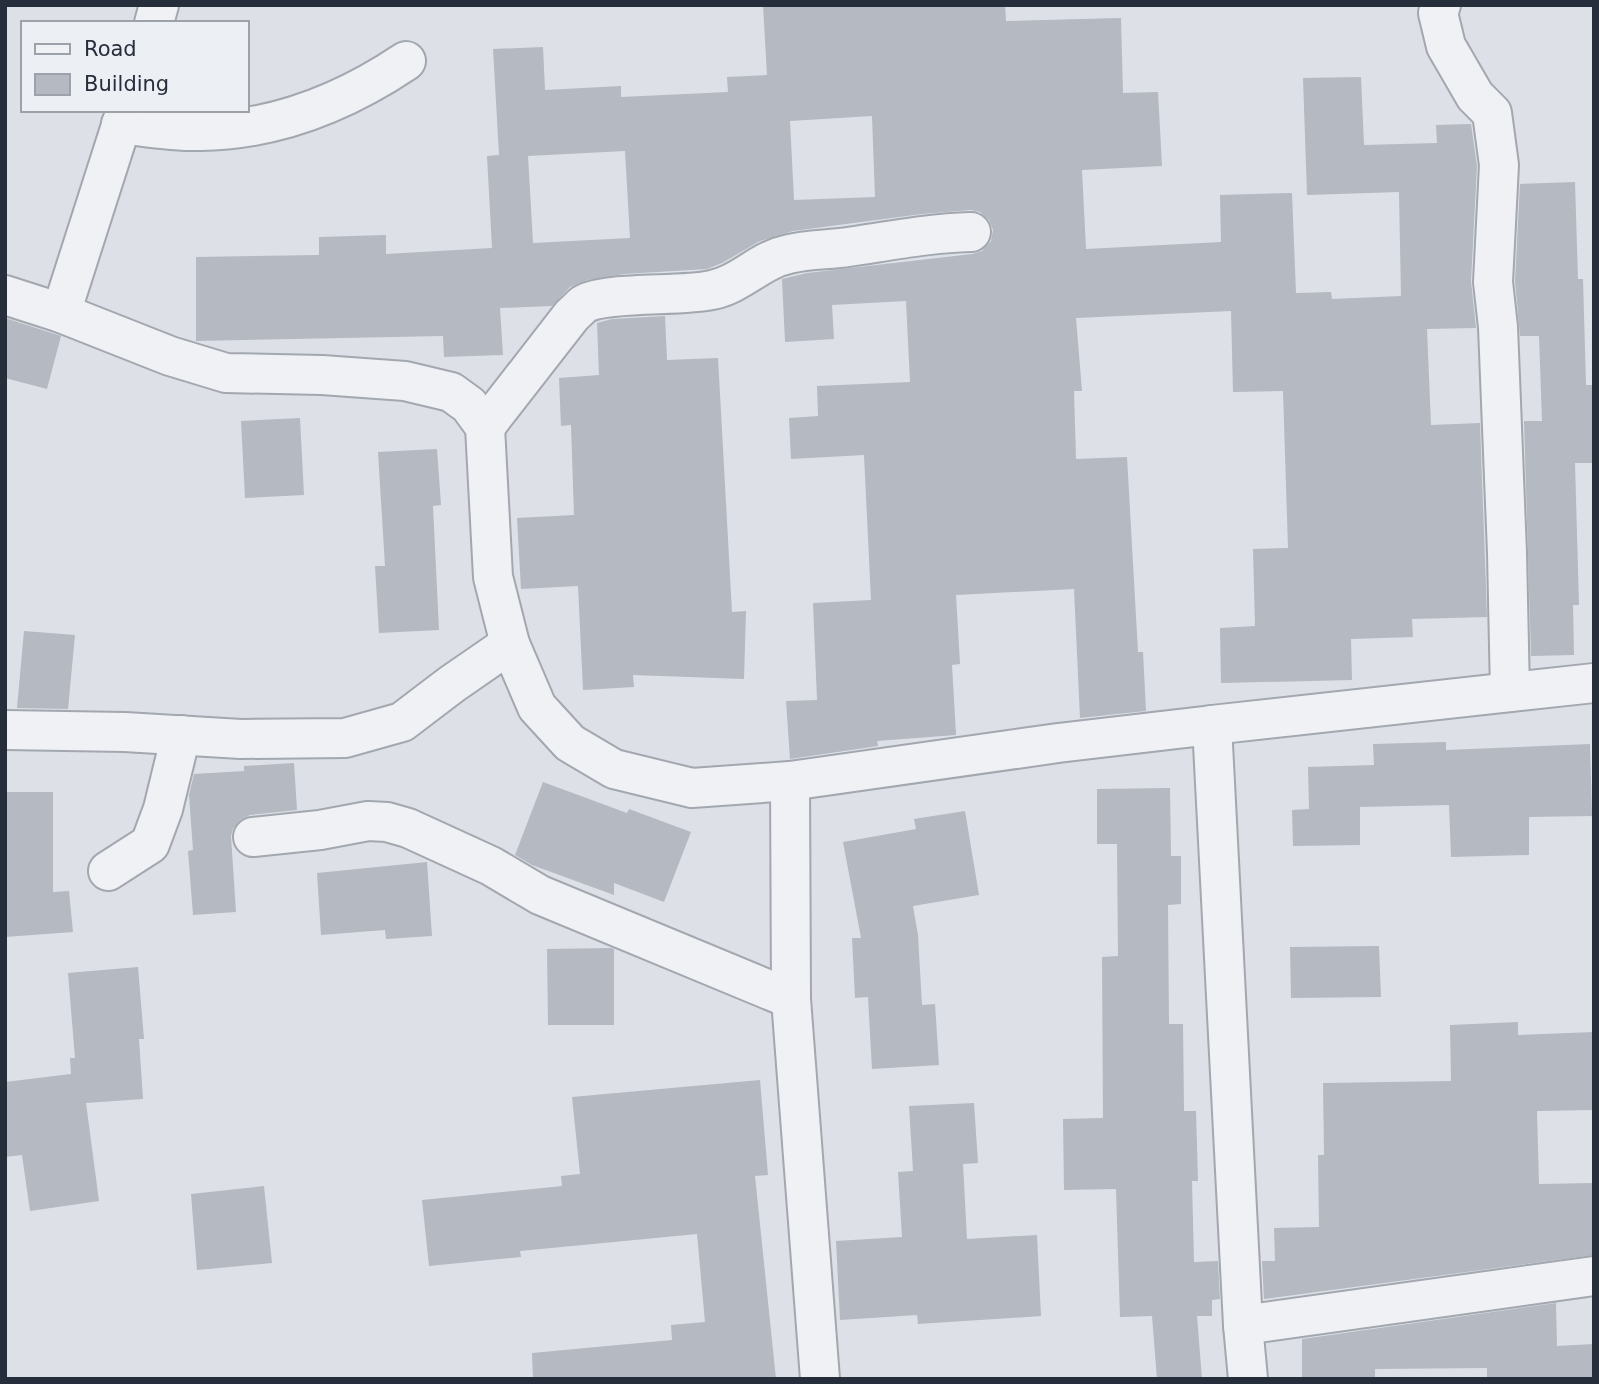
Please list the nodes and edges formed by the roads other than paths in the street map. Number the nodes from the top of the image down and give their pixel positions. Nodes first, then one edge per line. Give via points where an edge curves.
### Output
1 (1440, 5) edge
2 (407, 61) dead end
3 (124, 117) edge
4 (971, 232) dead end
5 (5, 295) edge
6 (61, 313) junction
7 (485, 427) junction
8 (510, 644) junction
9 (1594, 683) edge
10 (1510, 692) junction
11 (1212, 725) junction
12 (5, 730) edge
13 (181, 735) junction
14 (790, 781) junction
15 (253, 837) dead end
16 (108, 871) dead end
17 (791, 999) junction
18 (1594, 1276) edge
19 (1243, 1325) junction
20 (820, 1379) edge
21 (1248, 1379) edge

1 - 10 street via 1446,46 1475,96 1492,113 1499,165 1493,282
2 - 3 street via 375,82 307,114 264,124 201,131
3 - 6 street
4 - 7 street via 789,253 719,288 585,304
5 - 6 street
6 - 7 street via 226,373 405,381 451,392 469,405
7 - 8 street via 493,577
8 - 13 street via 402,722 345,738
8 - 14 street via 537,707 570,743 614,769 692,788
9 - 10 street
10 - 11 street
11 - 14 street
11 - 19 street
12 - 13 street
13 - 16 street via 150,844
14 - 17 street
15 - 17 street via 368,821 397,825 438,840 540,895
17 - 20 street
18 - 19 street
19 - 21 street

